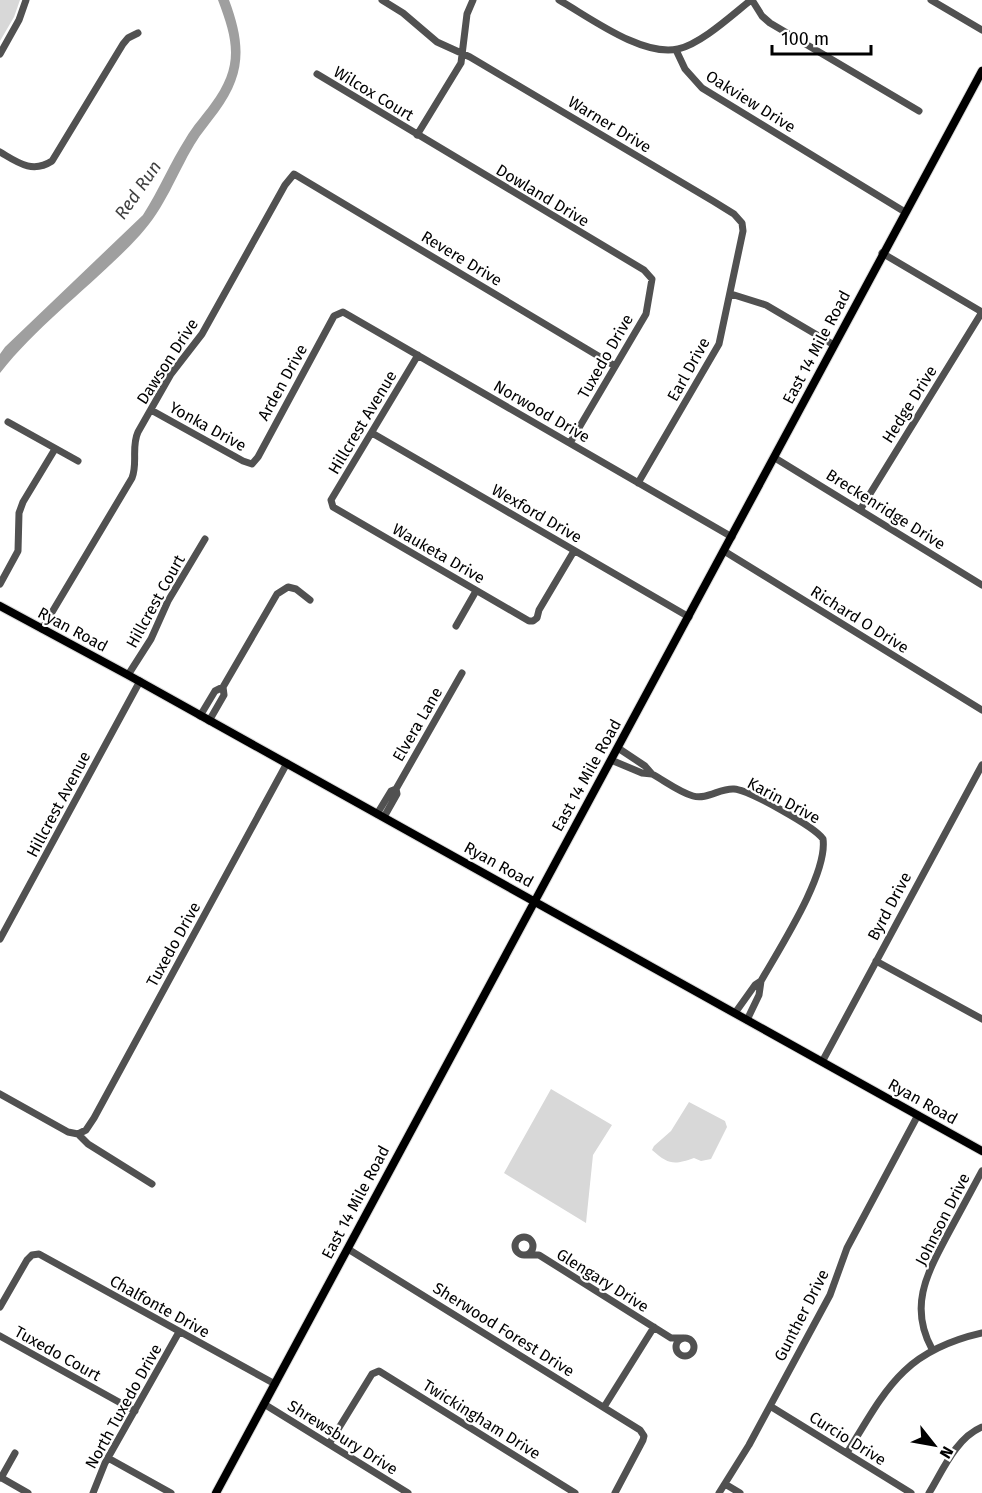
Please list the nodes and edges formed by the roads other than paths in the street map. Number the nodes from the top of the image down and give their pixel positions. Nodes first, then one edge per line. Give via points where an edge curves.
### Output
1 (26, 0) edge
2 (382, 0) edge
3 (473, 0) edge
4 (559, 0) edge
5 (752, 0) edge
6 (931, 0) edge
7 (982, 30) edge
8 (138, 33) dead end
9 (676, 50) junction
10 (462, 53) junction
11 (0, 54) edge
12 (982, 70) edge
13 (316, 74) dead end
14 (919, 111) dead end
15 (417, 135) junction
16 (0, 152) edge
17 (294, 174) joint
18 (905, 212) junction
19 (742, 223) joint
20 (882, 253) junction
21 (652, 279) joint
22 (731, 294) junction
23 (982, 312) edge
24 (338, 313) joint
25 (834, 345) junction
26 (418, 355) junction
27 (615, 366) junction
28 (151, 410) junction
29 (8, 422) dead end
30 (372, 433) junction
31 (570, 443) junction
32 (55, 449) junction
33 (775, 458) junction
34 (78, 461) dead end
35 (252, 464) joint
36 (638, 483) junction
37 (331, 503) joint
38 (860, 510) junction
39 (732, 537) junction
40 (205, 539) dead end
41 (574, 551) junction
42 (724, 551) junction
43 (0, 584) edge
44 (982, 585) edge
45 (476, 591) junction
46 (310, 600) dead end
47 (0, 606) edge
48 (689, 617) junction
49 (456, 626) dead end
50 (42, 629) junction
51 (462, 673) dead end
52 (129, 675) junction
53 (140, 681) junction
54 (224, 687) junction
55 (982, 710) edge
56 (200, 716) junction
57 (209, 721) junction
58 (618, 748) junction
59 (611, 760) junction
60 (287, 763) junction
61 (982, 765) edge
62 (652, 774) junction
63 (381, 815) junction
64 (534, 902) junction
65 (0, 939) edge
66 (876, 961) junction
67 (761, 981) junction
68 (735, 1013) junction
69 (982, 1019) edge
70 (747, 1020) junction
71 (822, 1062) junction
72 (0, 1094) edge
73 (918, 1115) junction
74 (78, 1134) junction
75 (982, 1150) edge
76 (982, 1171) edge
77 (152, 1184) dead end
78 (533, 1245) junction
79 (348, 1249) junction
80 (527, 1255) junction
81 (539, 1255) junction
82 (0, 1307) edge
83 (654, 1327) junction
84 (179, 1332) junction
85 (982, 1333) edge
86 (0, 1336) edge
87 (672, 1338) junction
88 (682, 1338) junction
89 (676, 1347) junction
90 (932, 1349) junction
91 (275, 1384) junction
92 (264, 1404) junction
93 (770, 1406) junction
94 (604, 1407) junction
95 (135, 1411) junction
96 (982, 1427) edge
97 (329, 1444) junction
98 (15, 1453) dead end
99 (847, 1453) junction
100 (108, 1458) junction
101 (1, 1478) edge
102 (725, 1484) junction
103 (28, 1493) edge
104 (93, 1493) edge
105 (171, 1493) edge
106 (216, 1493) edge
107 (408, 1493) edge
108 (575, 1493) edge
109 (615, 1493) edge
110 (719, 1493) edge
111 (740, 1493) edge
112 (911, 1493) edge
113 (929, 1493) edge

1 - 11 street via 23,14
2 - 10 street, Warner Drive via 430,38
3 - 10 street via 467,14
4 - 9 street via 634,42
5 - 9 street via 700,38
5 - 14 street via 770,23
6 - 7 street
8 - 16 street via 123,44 52,161 29,167
9 - 18 street, Oakview Drive via 685,69 702,88
10 - 15 street via 461,63
10 - 19 street, Warner Drive via 713,201
12 - 18 main road, East 14 Mile Road
13 - 15 street, Wilcox Court
15 - 21 street, Dowland Drive via 644,270
17 - 27 street, Revere Drive
17 - 28 street, Dawson Drive via 202,334 171,374
18 - 20 main road, East 14 Mile Road
19 - 22 street, Earl Drive
20 - 23 street
20 - 25 main road, East 14 Mile Road
21 - 27 street, Tuxedo Drive via 646,314
22 - 25 street via 766,305
22 - 36 street, Earl Drive via 719,344
23 - 38 street, Hedge Drive
24 - 26 street, Norwood Drive
24 - 35 street, Arden Drive
25 - 33 main road, East 14 Mile Road
26 - 30 street, Hillcrest Avenue
26 - 31 street, Norwood Drive
27 - 31 street, Tuxedo Drive
28 - 35 street, Yonka Drive
28 - 50 street, Dawson Drive via 136,436 132,478
29 - 32 street
30 - 37 street, Hillcrest Avenue
30 - 41 street, Wexford Drive
31 - 36 street, Norwood Drive
32 - 34 street
32 - 43 street via 23,502 18,551
33 - 38 street, Breckenridge Drive
33 - 39 main road, East 14 Mile Road
36 - 39 street, Norwood Drive
37 - 45 street, Wauketa Drive
38 - 44 street, Breckenridge Drive
39 - 42 main road, East 14 Mile Road
40 - 52 street, Hillcrest Court
41 - 45 street, Wauketa Drive via 535,621
41 - 48 street, Wexford Drive
42 - 48 main road, East 14 Mile Road
42 - 55 street, Richard O Drive
45 - 49 street
46 - 54 street via 296,589 288,588 277,594
47 - 50 main road, Ryan Road
48 - 58 main road, East 14 Mile Road
50 - 52 main road, Ryan Road
51 - 63 street, Elvera Lane via 396,789 391,791
52 - 53 main road, Ryan Road
53 - 56 main road, Ryan Road
53 - 65 street, Hillcrest Avenue
54 - 56 street via 215,691
54 - 57 street via 224,695
56 - 57 main road, Ryan Road
57 - 60 main road, Ryan Road
58 - 59 main road, East 14 Mile Road
58 - 62 street, Karin Drive
59 - 62 street, Karin Drive
59 - 64 main road, East 14 Mile Road
60 - 63 main road, Ryan Road
60 - 74 street, Tuxedo Drive via 94,1118
61 - 66 street, Byrd Drive
62 - 67 street, Karin Drive via 693,796 730,789 746,792 812,828 823,839 815,882
63 - 64 main road, Ryan Road
64 - 68 main road, Ryan Road
64 - 79 main road, East 14 Mile Road
66 - 69 street
66 - 71 street, Byrd Drive
67 - 68 street, Karin Drive
67 - 70 street, Karin Drive
68 - 70 main road, Ryan Road
70 - 71 main road, Ryan Road
71 - 73 main road, Ryan Road
72 - 74 street
73 - 75 main road, Ryan Road
73 - 93 street, Gunther Drive via 847,1248 830,1295
74 - 77 street
76 - 90 street, Johnson Drive via 930,1269 923,1290 921,1318
78 - 80 street, Glengary Drive
78 - 80 street via 528,1238 518,1240 517,1251
78 - 81 street, Glengary Drive
79 - 91 main road, East 14 Mile Road
79 - 94 street, Sherwood Forest Drive
80 - 81 street, Glengary Drive
81 - 83 street, Glengary Drive
82 - 84 street, Chalfonte Drive via 27,1260 39,1254
83 - 87 street, Glengary Drive
83 - 94 street, Glengary Drive
84 - 91 street, Chalfonte Drive
84 - 95 street, North Tuxedo Drive
85 - 90 street
86 - 95 street, Tuxedo Court
87 - 88 street
87 - 89 street
88 - 89 street
88 - 89 street via 692,1341 692,1352 684,1356
90 - 99 street via 886,1389
91 - 92 main road, East 14 Mile Road
92 - 97 street, Shrewsbury Drive
92 - 106 main road, East 14 Mile Road
93 - 99 street, Curcio Drive
93 - 102 street, Gunther Drive
94 - 109 street, Sherwood Forest Drive via 644,1436
95 - 100 street, North Tuxedo Drive
96 - 113 street via 960,1443
97 - 107 street, Shrewsbury Drive
97 - 108 street, Twickingham Drive via 373,1373 382,1373
98 - 101 street
99 - 112 street, Curcio Drive
100 - 104 street, North Tuxedo Drive
100 - 105 street
101 - 103 street
102 - 110 street, Gunther Drive
102 - 111 street

